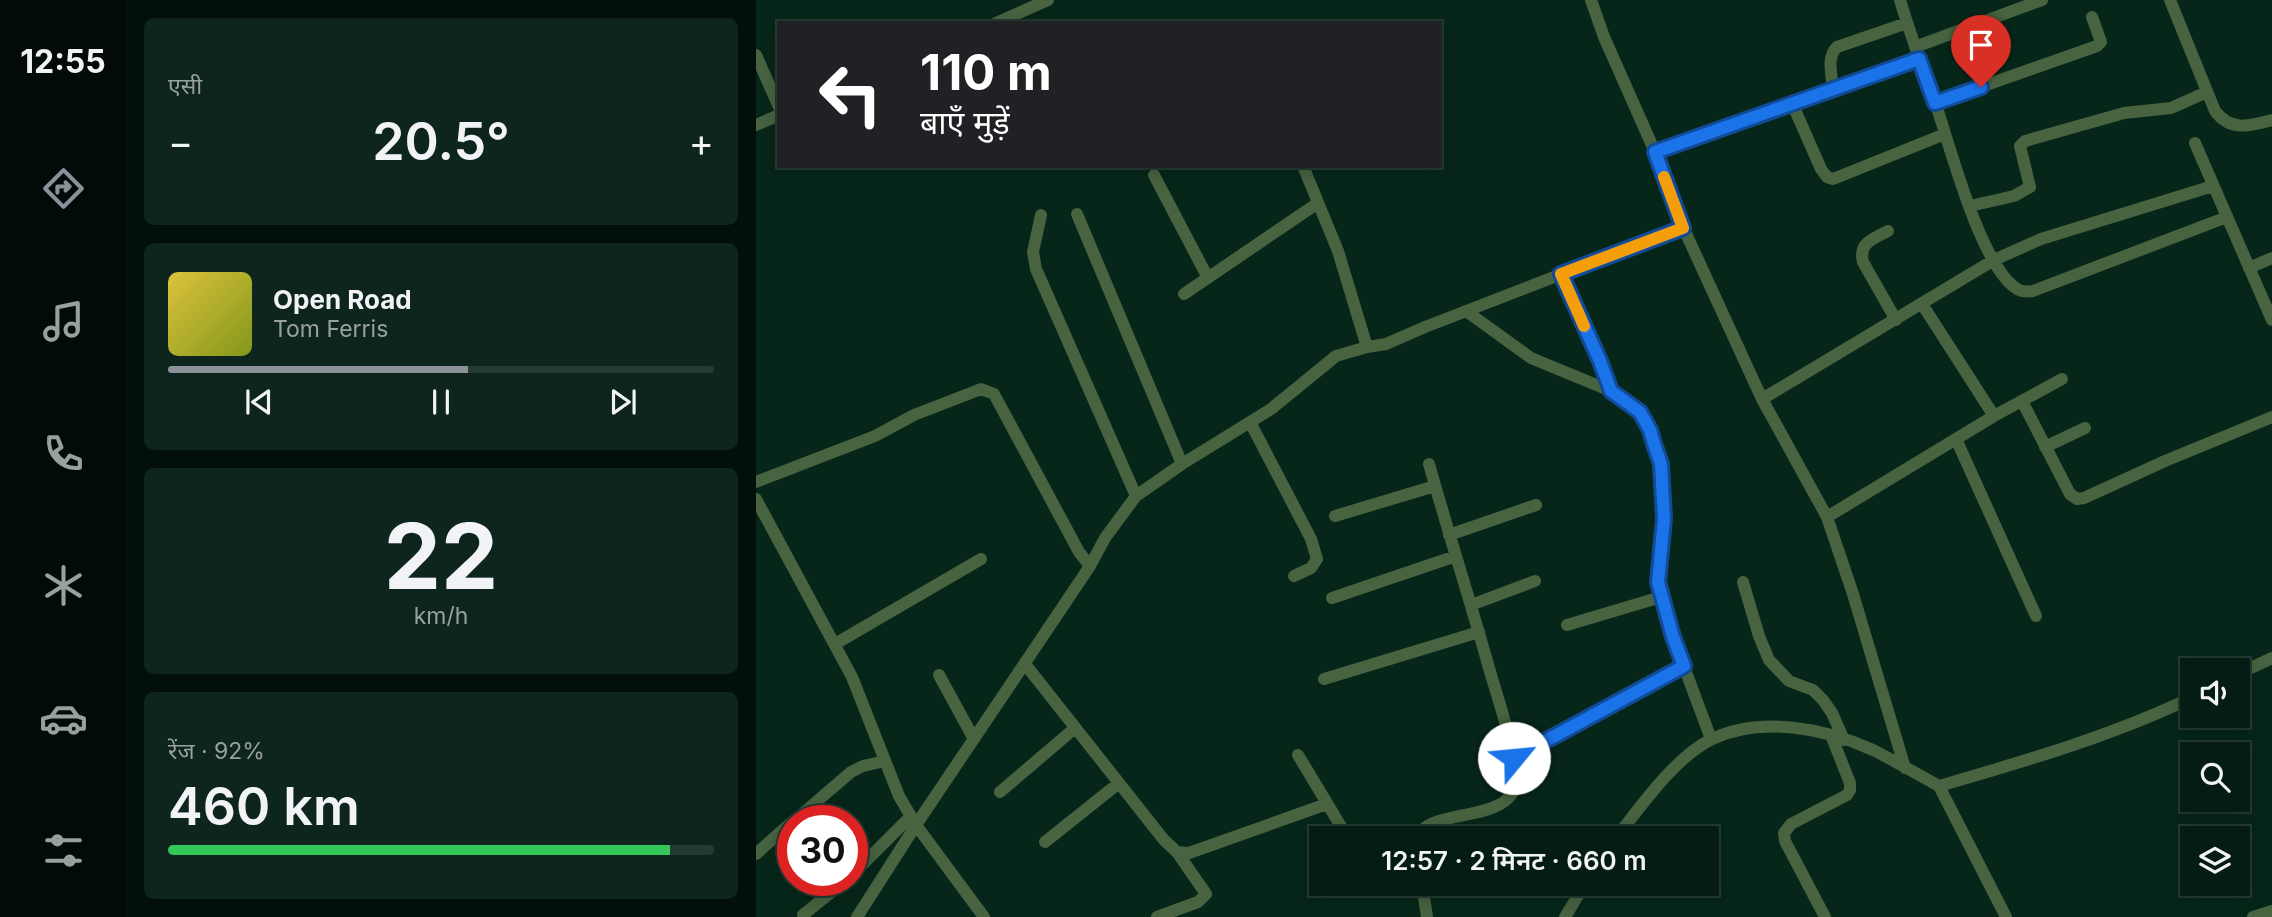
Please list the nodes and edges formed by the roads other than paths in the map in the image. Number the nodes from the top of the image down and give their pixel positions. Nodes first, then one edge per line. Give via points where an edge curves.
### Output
1 (1048, 0) edge
2 (1591, 0) edge
3 (1900, 0) edge
4 (2042, 0) edge
5 (2170, 0) edge
6 (2092, 17) dead end
7 (1001, 21) edge
8 (1907, 23) junction
9 (1917, 53) junction
10 (756, 55) edge
11 (1833, 89) junction
12 (2207, 92) junction
13 (777, 102) edge
14 (1791, 103) junction
15 (1935, 103) junction
16 (777, 116) edge
17 (2272, 120) edge
18 (756, 125) edge
19 (1945, 134) junction
20 (2195, 143) dead end
21 (1655, 152) junction
22 (1304, 168) edge
23 (1154, 175) dead end
24 (2213, 186) junction
25 (1318, 203) junction
26 (1970, 206) junction
27 (1077, 214) dead end
28 (1041, 215) dead end
29 (2227, 217) junction
30 (1683, 228) junction
31 (1888, 231) dead end
32 (2272, 258) edge
33 (1994, 260) junction
34 (2249, 268) junction
35 (1561, 274) junction
36 (1208, 278) junction
37 (1184, 294) dead end
38 (1922, 304) junction
39 (1466, 311) junction
40 (1896, 320) junction
41 (2272, 320) edge
42 (1367, 347) junction
43 (2062, 379) dead end
44 (1611, 391) junction
45 (1762, 399) junction
46 (2022, 401) junction
47 (1994, 416) junction
48 (2272, 417) edge
49 (1250, 422) junction
50 (2085, 428) dead end
51 (1956, 439) junction
52 (2045, 447) junction
53 (1182, 464) junction
54 (1429, 464) dead end
55 (756, 482) edge
56 (1435, 486) junction
57 (1136, 496) junction
58 (756, 499) edge
59 (1536, 505) dead end
60 (1335, 516) dead end
61 (1827, 517) junction
62 (1449, 535) junction
63 (1456, 556) junction
64 (981, 559) dead end
65 (1090, 566) junction
66 (1294, 576) dead end
67 (1535, 581) dead end
68 (1743, 582) dead end
69 (1661, 597) junction
70 (1332, 598) dead end
71 (1471, 605) junction
72 (2036, 616) dead end
73 (1567, 625) dead end
74 (1479, 632) junction
75 (835, 644) junction
76 (2271, 660) edge
77 (1025, 664) junction
78 (1684, 666) junction
79 (2250, 669) edge
80 (939, 674) dead end
81 (1324, 679) dead end
82 (2180, 703) edge
83 (1076, 728) junction
84 (1838, 738) junction
85 (974, 739) junction
86 (1712, 739) junction
87 (1298, 755) dead end
88 (1514, 758) junction
89 (885, 761) junction
90 (1905, 768) junction
91 (1119, 783) junction
92 (1939, 786) junction
93 (1000, 792) dead end
94 (1327, 804) junction
95 (812, 805) edge
96 (914, 821) junction
97 (1341, 826) edge
98 (1427, 826) edge
99 (1625, 826) edge
100 (777, 835) edge
101 (1045, 842) dead end
102 (1177, 852) junction
103 (756, 854) edge
104 (868, 861) edge
105 (826, 896) edge
106 (1424, 896) edge
107 (1578, 896) edge
108 (2272, 911) edge
109 (803, 915) dead end
110 (857, 917) edge
111 (984, 917) edge
112 (1157, 917) edge
113 (1427, 917) edge
114 (1565, 917) edge
115 (1825, 917) edge
116 (2006, 917) edge
117 (2253, 917) edge

1 - 7 street
2 - 21 street
3 - 8 street
4 - 9 street
5 - 12 street
6 - 15 street via 2101,38 2097,46
8 - 9 street
8 - 11 street via 1837,47 1830,60
9 - 11 street
9 - 15 street
10 - 13 street
11 - 14 street
12 - 17 street via 2215,111 2230,125 2243,127
12 - 26 street via 2171,108 2124,113 2025,141 2020,146 2029,187 2014,196
14 - 19 street via 1821,169 1833,179
14 - 21 street
15 - 19 street
16 - 18 street
19 - 26 street
20 - 24 street
21 - 30 street
22 - 25 street
23 - 36 street
24 - 29 street
24 - 33 street via 2041,239
25 - 36 street
25 - 42 street
26 - 33 street
27 - 53 street
28 - 57 street via 1033,251 1036,269
29 - 33 street via 2033,291 2014,287
29 - 34 street
30 - 35 street
30 - 45 street
31 - 40 street via 1869,241 1861,253
32 - 34 street
33 - 38 street
34 - 41 street
35 - 39 street
35 - 44 street
36 - 37 street
38 - 40 street
38 - 47 street
39 - 42 street via 1386,344
39 - 44 street via 1531,358
40 - 45 street
42 - 49 street via 1336,356
43 - 46 street
44 - 69 street via 1640,412 1661,464
45 - 61 street
46 - 47 street
46 - 52 street
47 - 51 street
48 - 52 street via 2077,499
49 - 53 street
49 - 66 street via 1317,559 1311,568
50 - 52 street
51 - 61 street
51 - 72 street
53 - 57 street
54 - 56 street
55 - 65 street via 875,436 914,415 981,389 989,391
56 - 60 street
56 - 62 street
57 - 65 street
58 - 75 street
59 - 62 street
61 - 90 street
62 - 63 street
63 - 70 street
63 - 71 street
64 - 75 street
65 - 77 street
67 - 71 street
68 - 84 street via 1769,660 1789,681 1813,690 1823,700 1832,713
69 - 73 street
69 - 78 street
71 - 74 street
74 - 81 street
74 - 88 street
75 - 89 street
76 - 79 street
77 - 83 street
77 - 85 street
78 - 86 street
78 - 88 street
80 - 85 street
82 - 92 street via 2053,752
83 - 91 street
83 - 93 street
84 - 86 street via 1776,726
84 - 90 street
84 - 115 street via 1850,790 1791,824 1784,833
85 - 96 street
86 - 99 street via 1681,761
87 - 94 street
88 - 98 street via 1515,789 1502,804
89 - 95 street via 852,772
89 - 96 street
90 - 92 street
91 - 101 street
91 - 102 street
92 - 116 street
94 - 97 street
94 - 102 street via 1189,853
96 - 104 street
96 - 110 street
96 - 111 street
100 - 103 street
102 - 112 street via 1206,894
105 - 109 street
106 - 113 street
107 - 114 street
108 - 117 street

